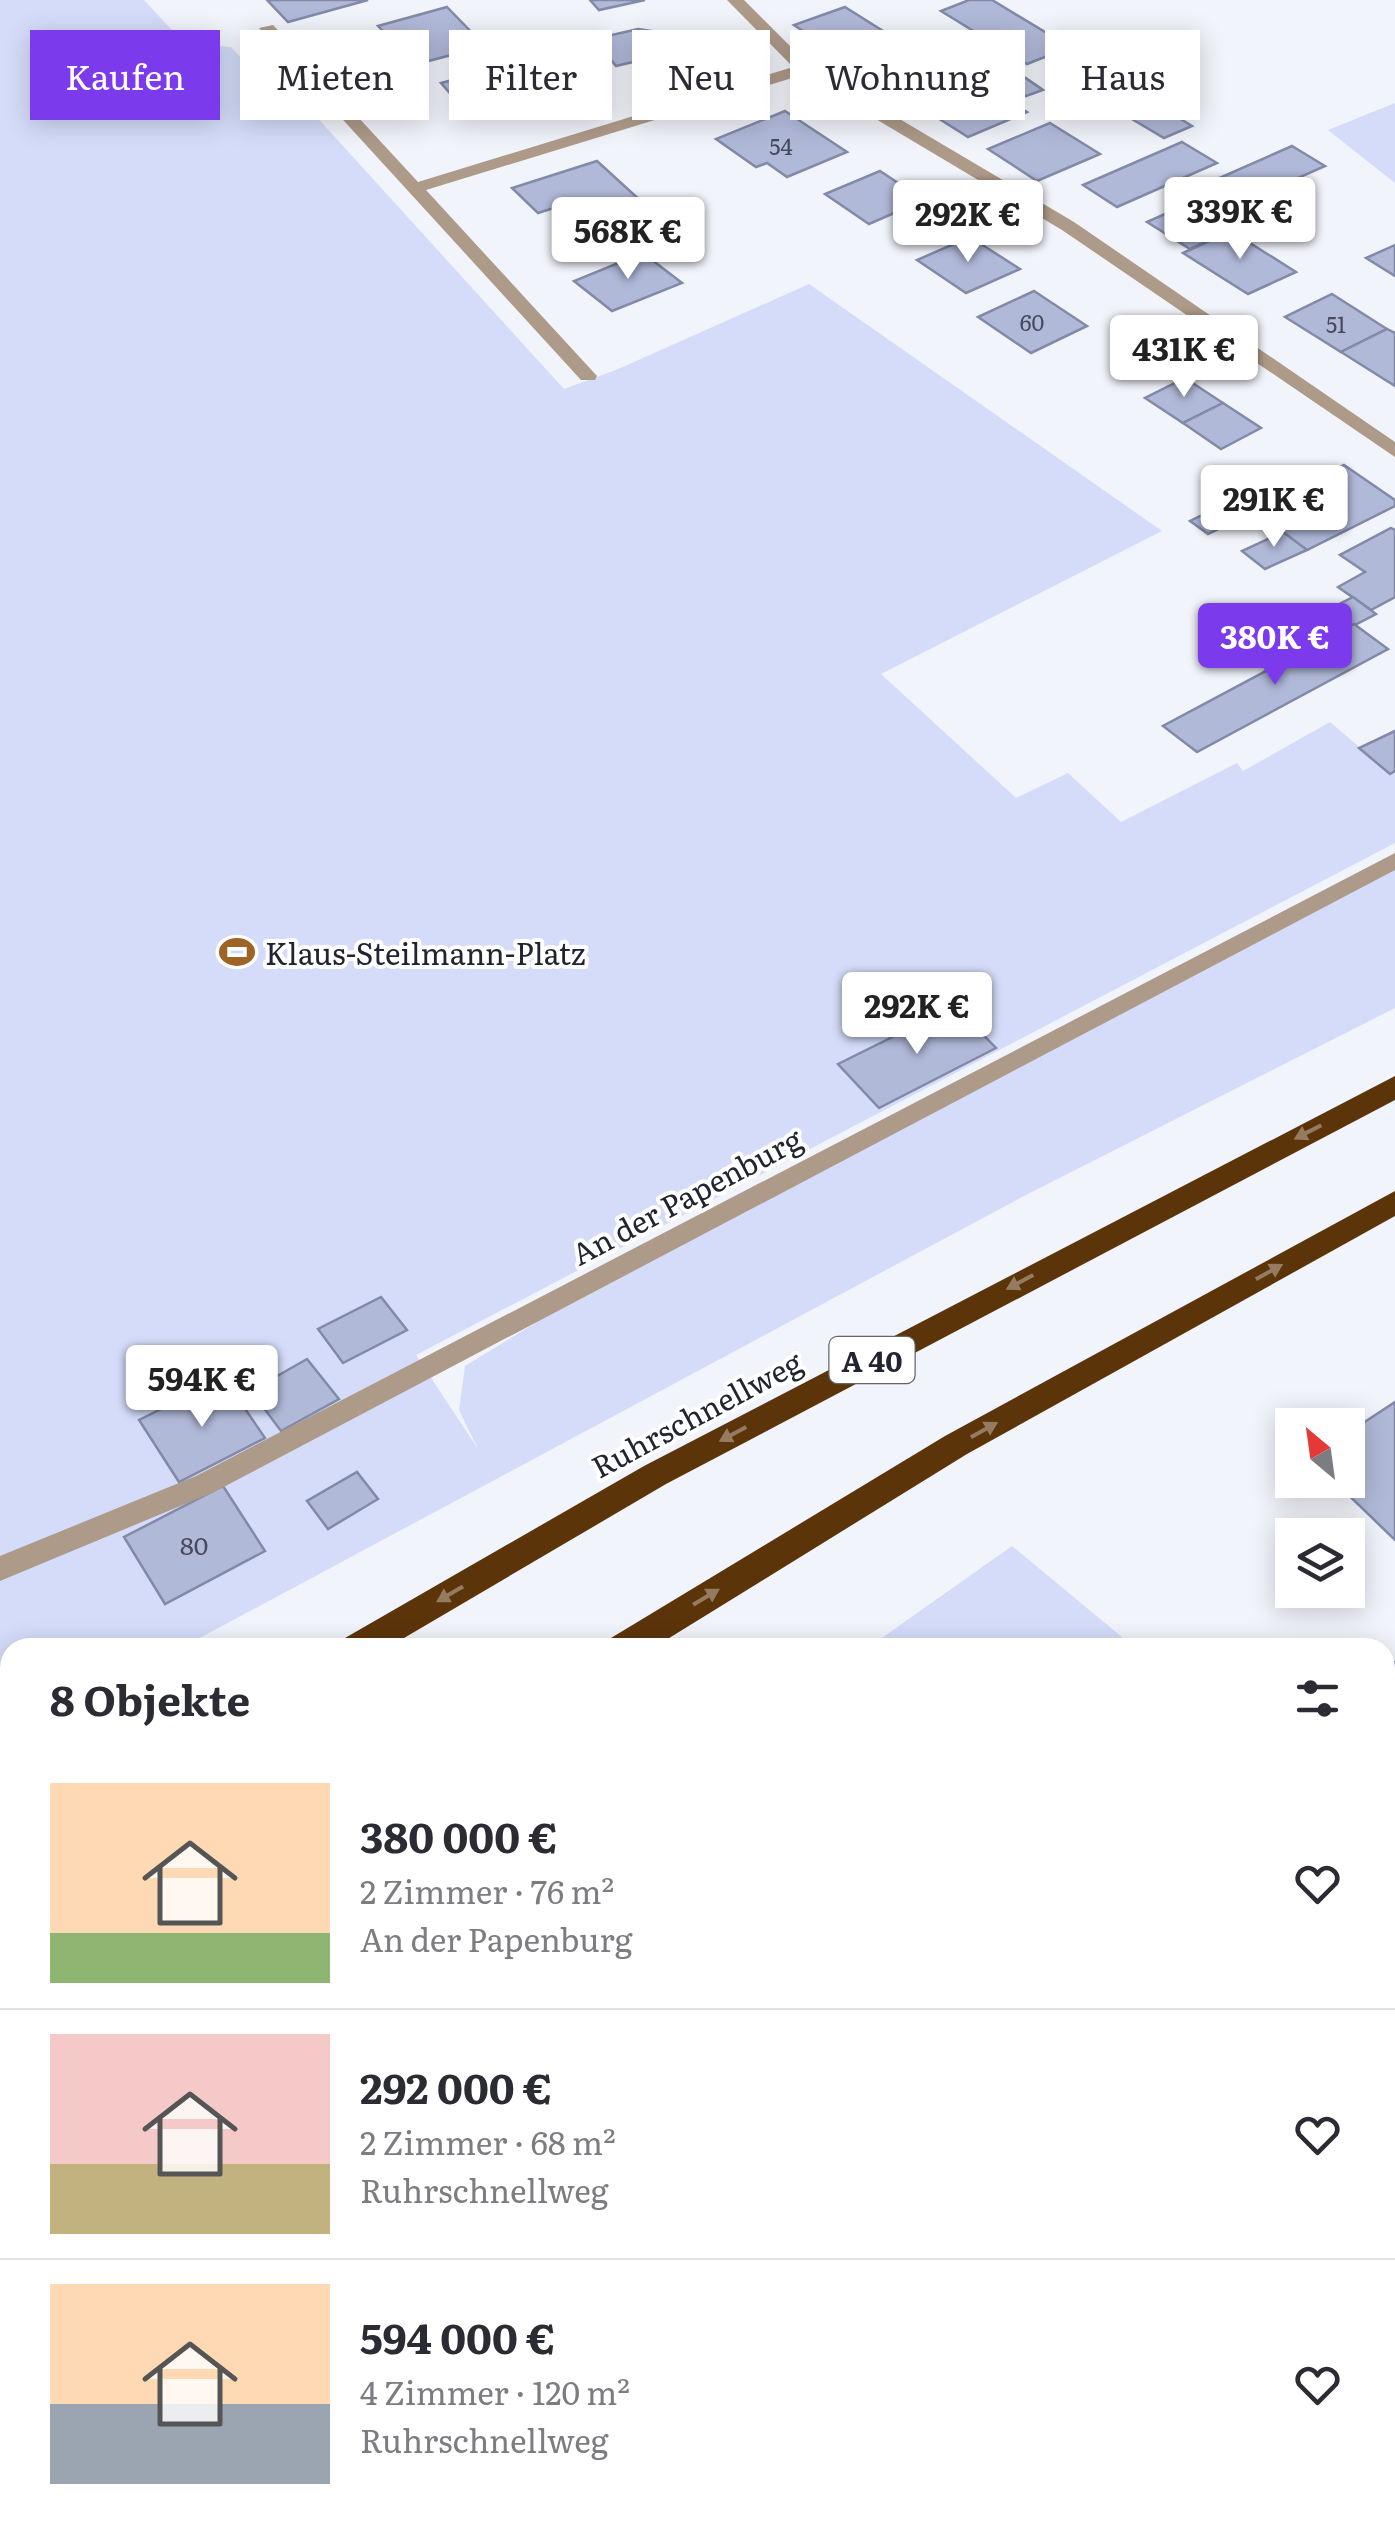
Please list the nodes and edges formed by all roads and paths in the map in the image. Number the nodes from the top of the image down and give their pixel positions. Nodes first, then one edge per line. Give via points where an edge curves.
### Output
1 (735, 0) edge
2 (267, 28) dead end
3 (790, 55) edge
4 (790, 73) edge
5 (890, 120) edge
6 (416, 188) junction
7 (588, 376) dead end
8 (1395, 451) edge
9 (1395, 861) edge
10 (1395, 1087) edge
11 (1395, 1202) edge
12 (0, 1570) edge
13 (374, 1638) edge
14 (638, 1638) edge

1 - 3 street
2 - 6 street
4 - 6 street
5 - 8 street via 1068,226
6 - 7 street
9 - 12 street, An der Papenburg via 205,1484
10 -> 13 highway, Ruhrschnellweg / A 40 via 654,1475
14 -> 11 highway via 956,1445

